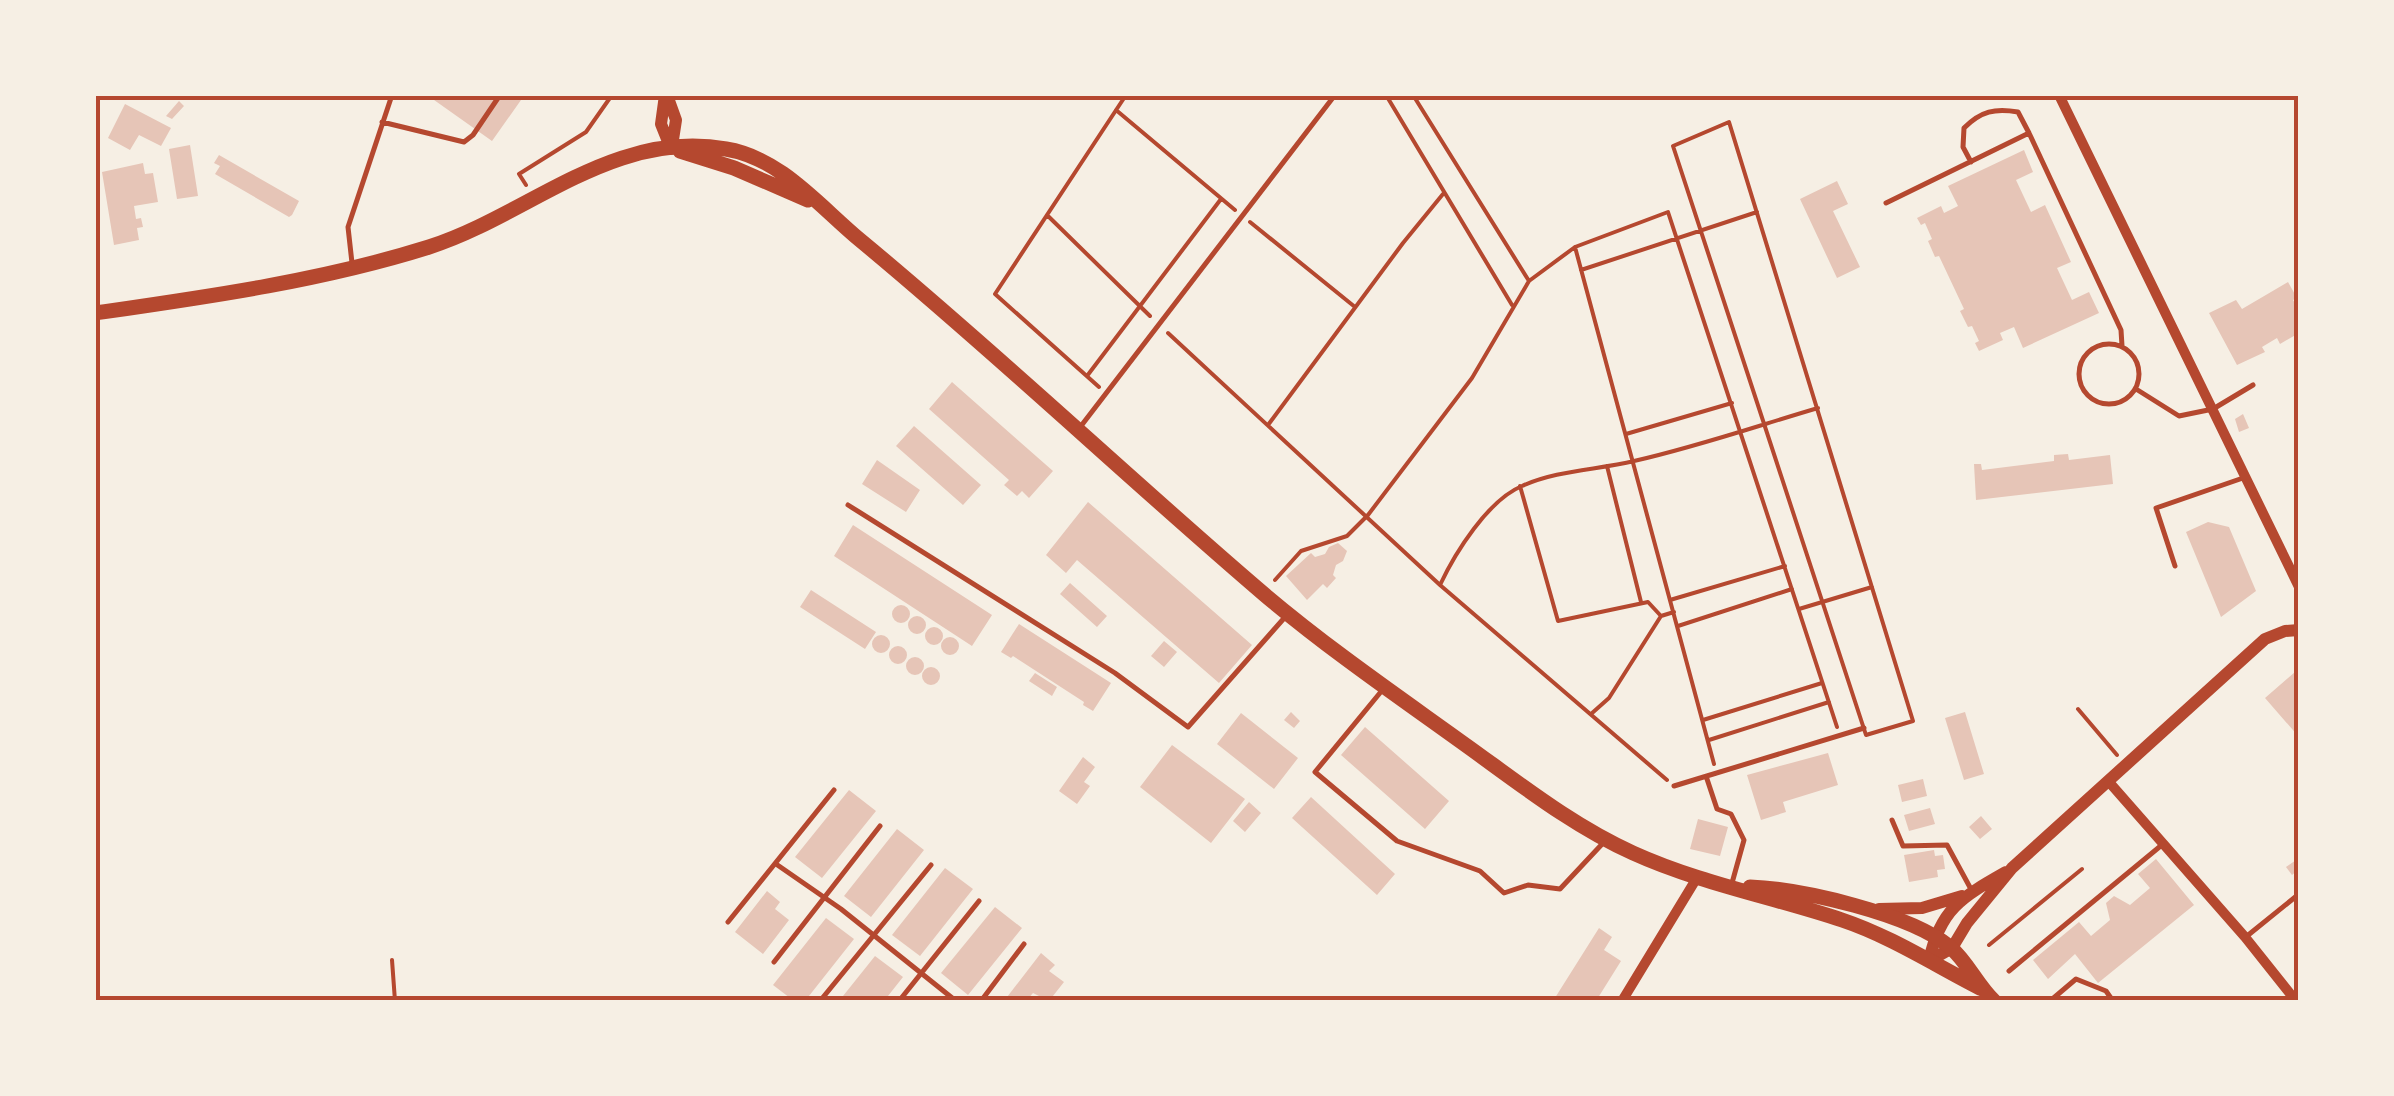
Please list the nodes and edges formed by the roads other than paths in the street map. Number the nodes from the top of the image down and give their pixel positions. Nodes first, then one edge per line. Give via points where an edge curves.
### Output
1 (392, 95) edge
2 (500, 95) edge
3 (666, 95) edge
4 (1335, 95) edge
5 (2058, 95) edge
6 (382, 122) junction
7 (2030, 133) junction
8 (671, 149) junction
9 (1971, 162) junction
10 (1886, 203) dead end
11 (352, 266) junction
12 (95, 312) edge
13 (2122, 346) junction
14 (2253, 385) dead end
15 (2135, 388) junction
16 (2213, 409) junction
17 (1078, 431) junction
18 (2246, 478) junction
19 (848, 504) dead end
20 (2175, 566) dead end
21 (2298, 580) edge
22 (1288, 614) junction
23 (2299, 630) edge
24 (1385, 687) junction
25 (1864, 728) road end
26 (1706, 776) junction
27 (2109, 782) junction
28 (1674, 786) road end
29 (834, 790) dead end
30 (1892, 820) dead end
31 (880, 826) dead end
32 (1606, 840) junction
33 (2163, 844) junction
34 (776, 864) junction
35 (931, 865) dead end
36 (2012, 868) junction
37 (1698, 876) junction
38 (1732, 886) junction
39 (1968, 893) junction
40 (2299, 894) edge
41 (824, 898) junction
42 (979, 902) dead end
43 (1860, 908) junction
44 (728, 922) dead end
45 (874, 935) junction
46 (2246, 937) junction
47 (1934, 938) junction
48 (1024, 944) dead end
49 (1952, 948) junction
50 (1929, 961) junction
51 (774, 962) dead end
52 (2009, 971) dead end
53 (923, 974) junction
54 (1980, 988) junction
55 (820, 1001) edge
56 (899, 1001) edge
57 (956, 1001) edge
58 (981, 1001) edge
59 (1622, 1001) edge
60 (1994, 1001) edge
61 (2050, 1001) edge
62 (2114, 1001) edge
63 (2296, 1001) edge

1 - 6 lane
2 - 6 lane via 464,142
3 - 8 street via 676,120
4 - 17 lane
5 - 16 street
6 - 11 lane via 348,227
7 - 9 lane
7 - 9 lane via 2018,112 1976,115 1964,128
7 - 13 lane via 2121,330
8 - 11 main road via 608,161 470,232
8 - 17 main road via 816,204
9 - 10 lane
11 - 12 main road
13 - 15 lane via 2138,364
13 - 15 lane via 2109,343 2088,352 2080,362 2082,387 2108,404
14 - 16 lane
15 - 16 lane via 2179,416
16 - 18 street
17 - 22 main road
18 - 20 lane via 2156,508
18 - 21 street
19 - 22 lane via 1115,672 1188,727
22 - 24 main road
23 - 27 street via 2264,639
24 - 32 main road
24 - 32 lane via 1315,772 1397,841 1480,871 1504,893 1528,885 1560,889
25 - 26 lane
26 - 28 lane
26 - 38 lane via 1717,809 1731,814 1744,840
27 - 33 street
27 - 36 street
29 - 34 lane
30 - 39 lane via 1903,846 1947,845
31 - 41 lane
32 - 37 main road
33 - 46 street
33 - 52 lane
34 - 41 lane
34 - 44 lane
35 - 45 lane
36 - 39 street
36 - 49 street
37 - 38 main road
37 - 59 street
38 - 43 main road via 1777,888
38 - 50 main road via 1843,920
39 - 43 street via 1922,908
39 - 47 street
40 - 46 lane
41 - 45 lane
41 - 51 lane
42 - 53 lane
43 - 47 main road
45 - 53 lane
45 - 55 lane
46 - 63 street
47 - 49 main road
47 - 50 street
48 - 58 lane
49 - 50 street
49 - 54 main road
50 - 54 main road
53 - 56 lane
53 - 57 lane
54 - 60 main road
61 - 62 lane via 2076,979

